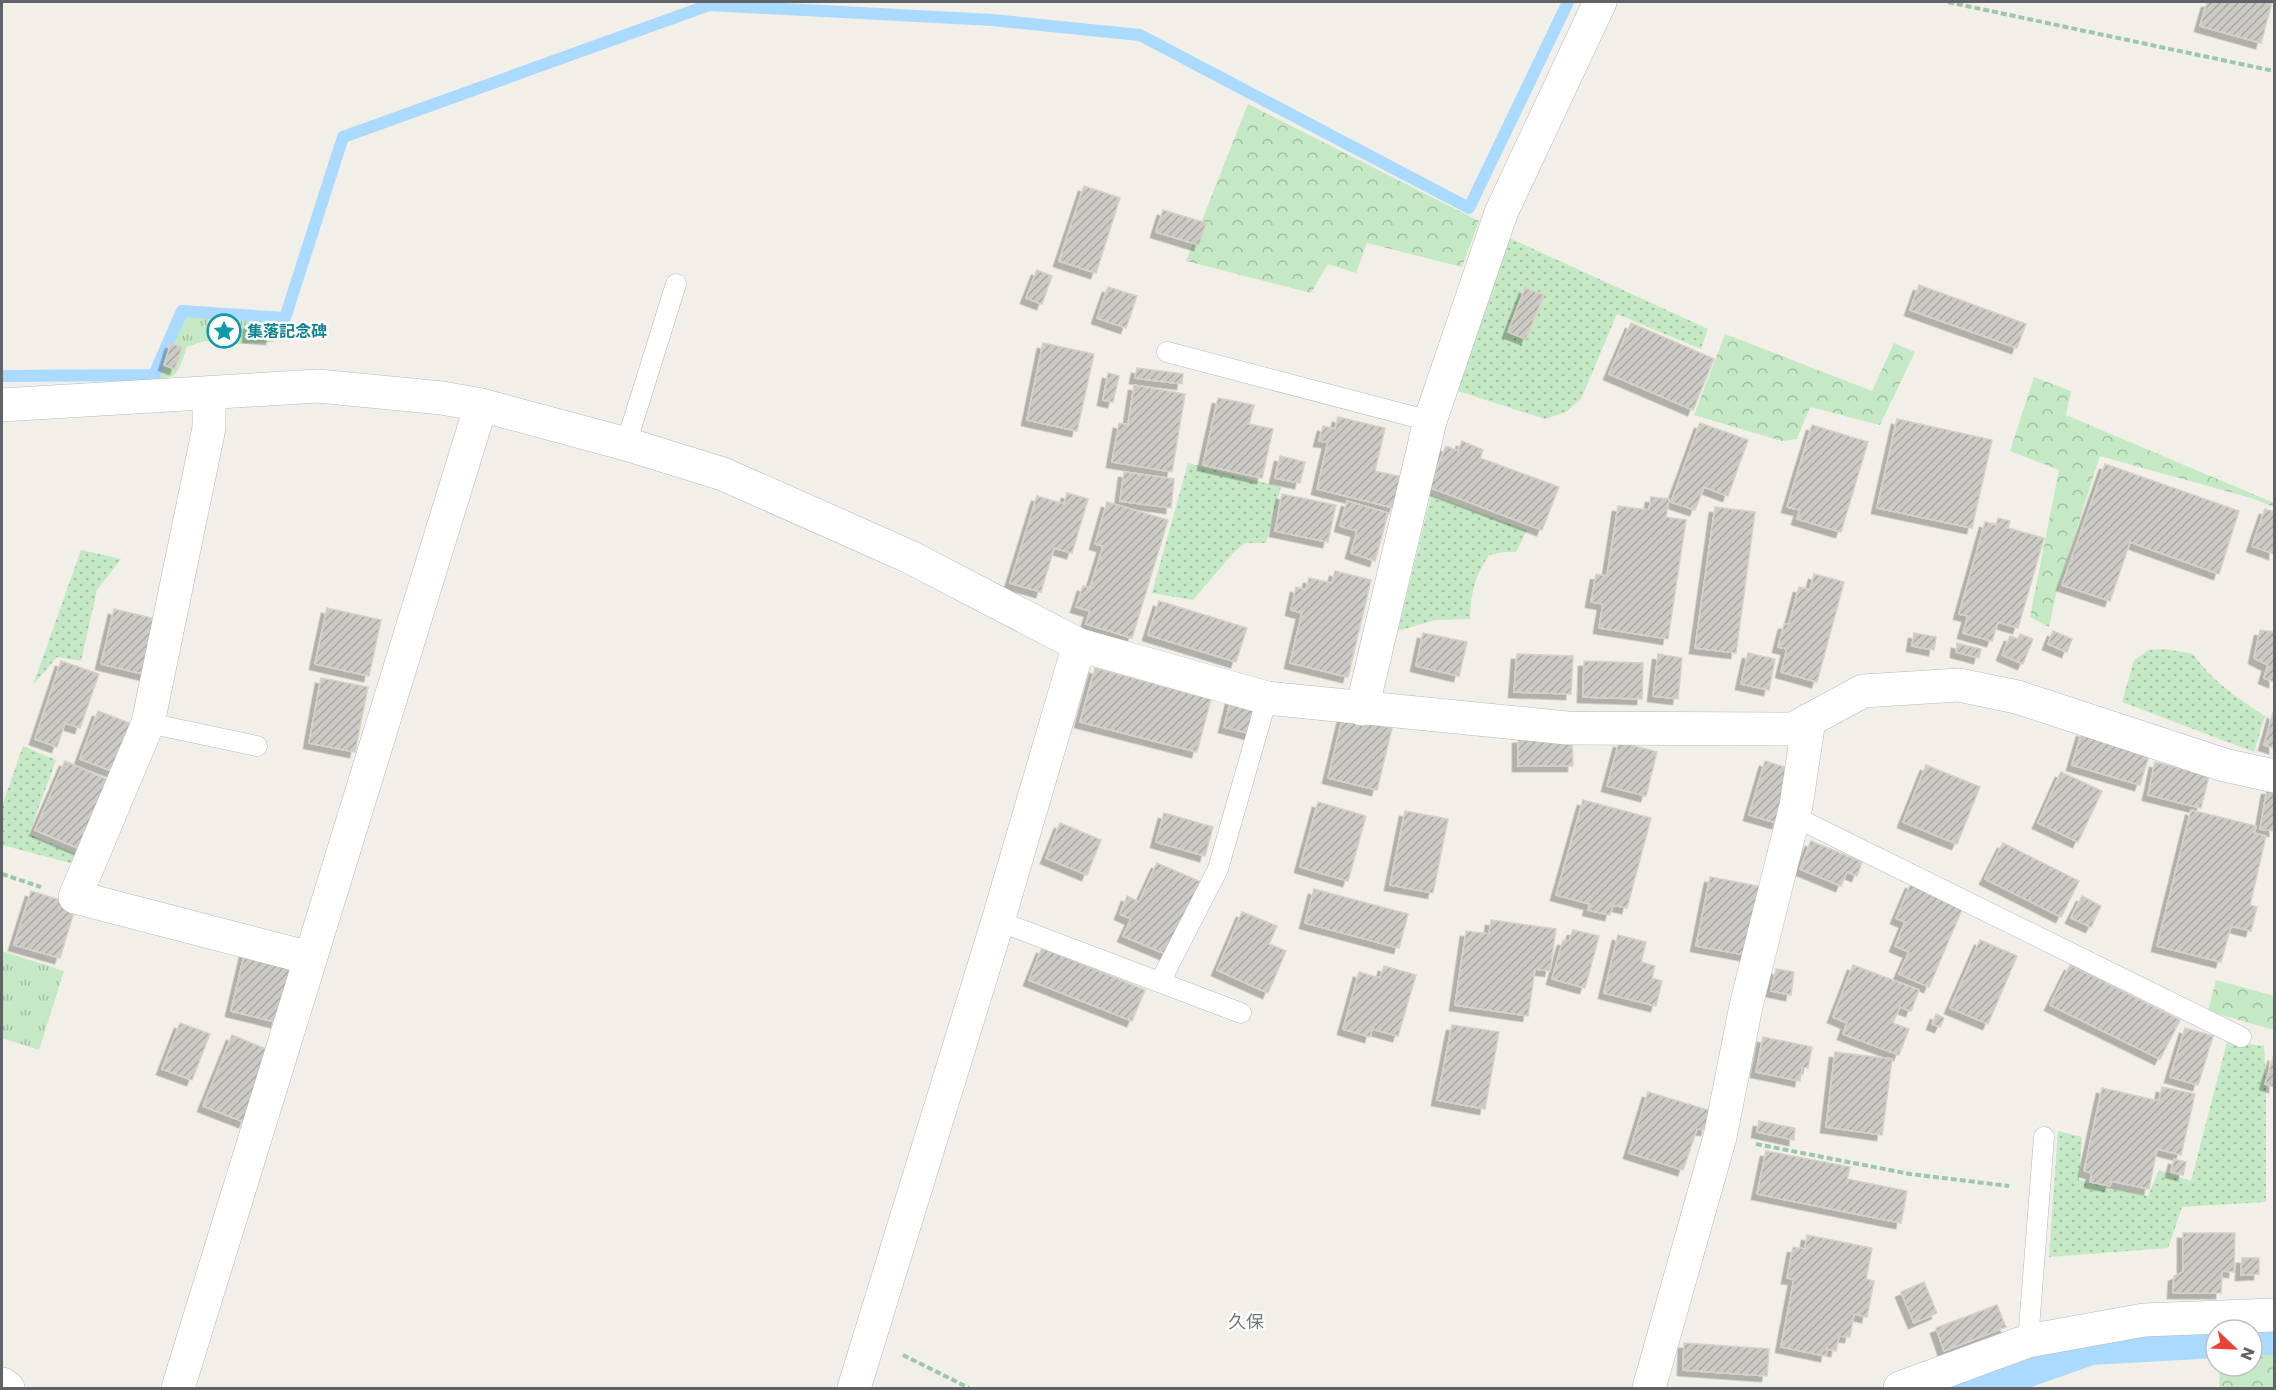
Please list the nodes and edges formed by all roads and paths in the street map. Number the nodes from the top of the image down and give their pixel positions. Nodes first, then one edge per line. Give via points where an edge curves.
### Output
1 (1599, 2) edge
2 (1948, 2) edge
3 (2274, 71) edge
4 (676, 284) dead end
5 (1167, 352) dead end
6 (209, 394) junction
7 (2, 405) edge
8 (481, 405) junction
9 (1430, 422) junction
10 (626, 444) junction
11 (1079, 645) junction
12 (1267, 698) junction
13 (1362, 709) junction
14 (1809, 720) junction
15 (148, 723) junction
16 (256, 746) dead end
17 (2274, 776) edge
18 (1793, 816) junction
19 (998, 921) junction
20 (310, 958) junction
21 (1160, 982) junction
22 (1241, 1013) dead end
23 (2241, 1038) dead end
24 (1720, 1137) junction
25 (2044, 1137) dead end
26 (2039, 1190) junction
27 (2274, 1315) edge
28 (869, 1338) junction
29 (2028, 1341) junction
30 (2, 1384) edge
31 (8, 1389) edge
32 (178, 1389) edge
33 (854, 1389) edge
34 (969, 1389) edge
35 (1649, 1389) edge
36 (1900, 1389) edge

1 - 9 street via 1501,213
2 - 3 path
4 - 10 lane
5 - 9 lane
6 - 7 street
6 - 8 street via 318,386
6 - 15 street via 209,428
8 - 10 street
8 - 20 street
9 - 13 street
10 - 11 street via 723,474 910,557
11 - 12 street
11 - 19 street
12 - 13 street
12 - 21 lane via 1218,869
13 - 14 street via 1567,728 1793,729
14 - 17 street via 1863,691 1959,685 2017,697 2224,765
14 - 18 street
15 - 16 lane
15 - 20 street via 75,897
18 - 23 lane
18 - 24 street via 1746,1006
19 - 21 lane
19 - 28 street
20 - 32 street
21 - 22 lane
24 - 26 path via 1910,1174
24 - 35 street
25 - 26 lane
26 - 29 lane
27 - 29 street via 2144,1320
28 - 33 street
28 - 34 path
29 - 36 street
30 - 31 street

